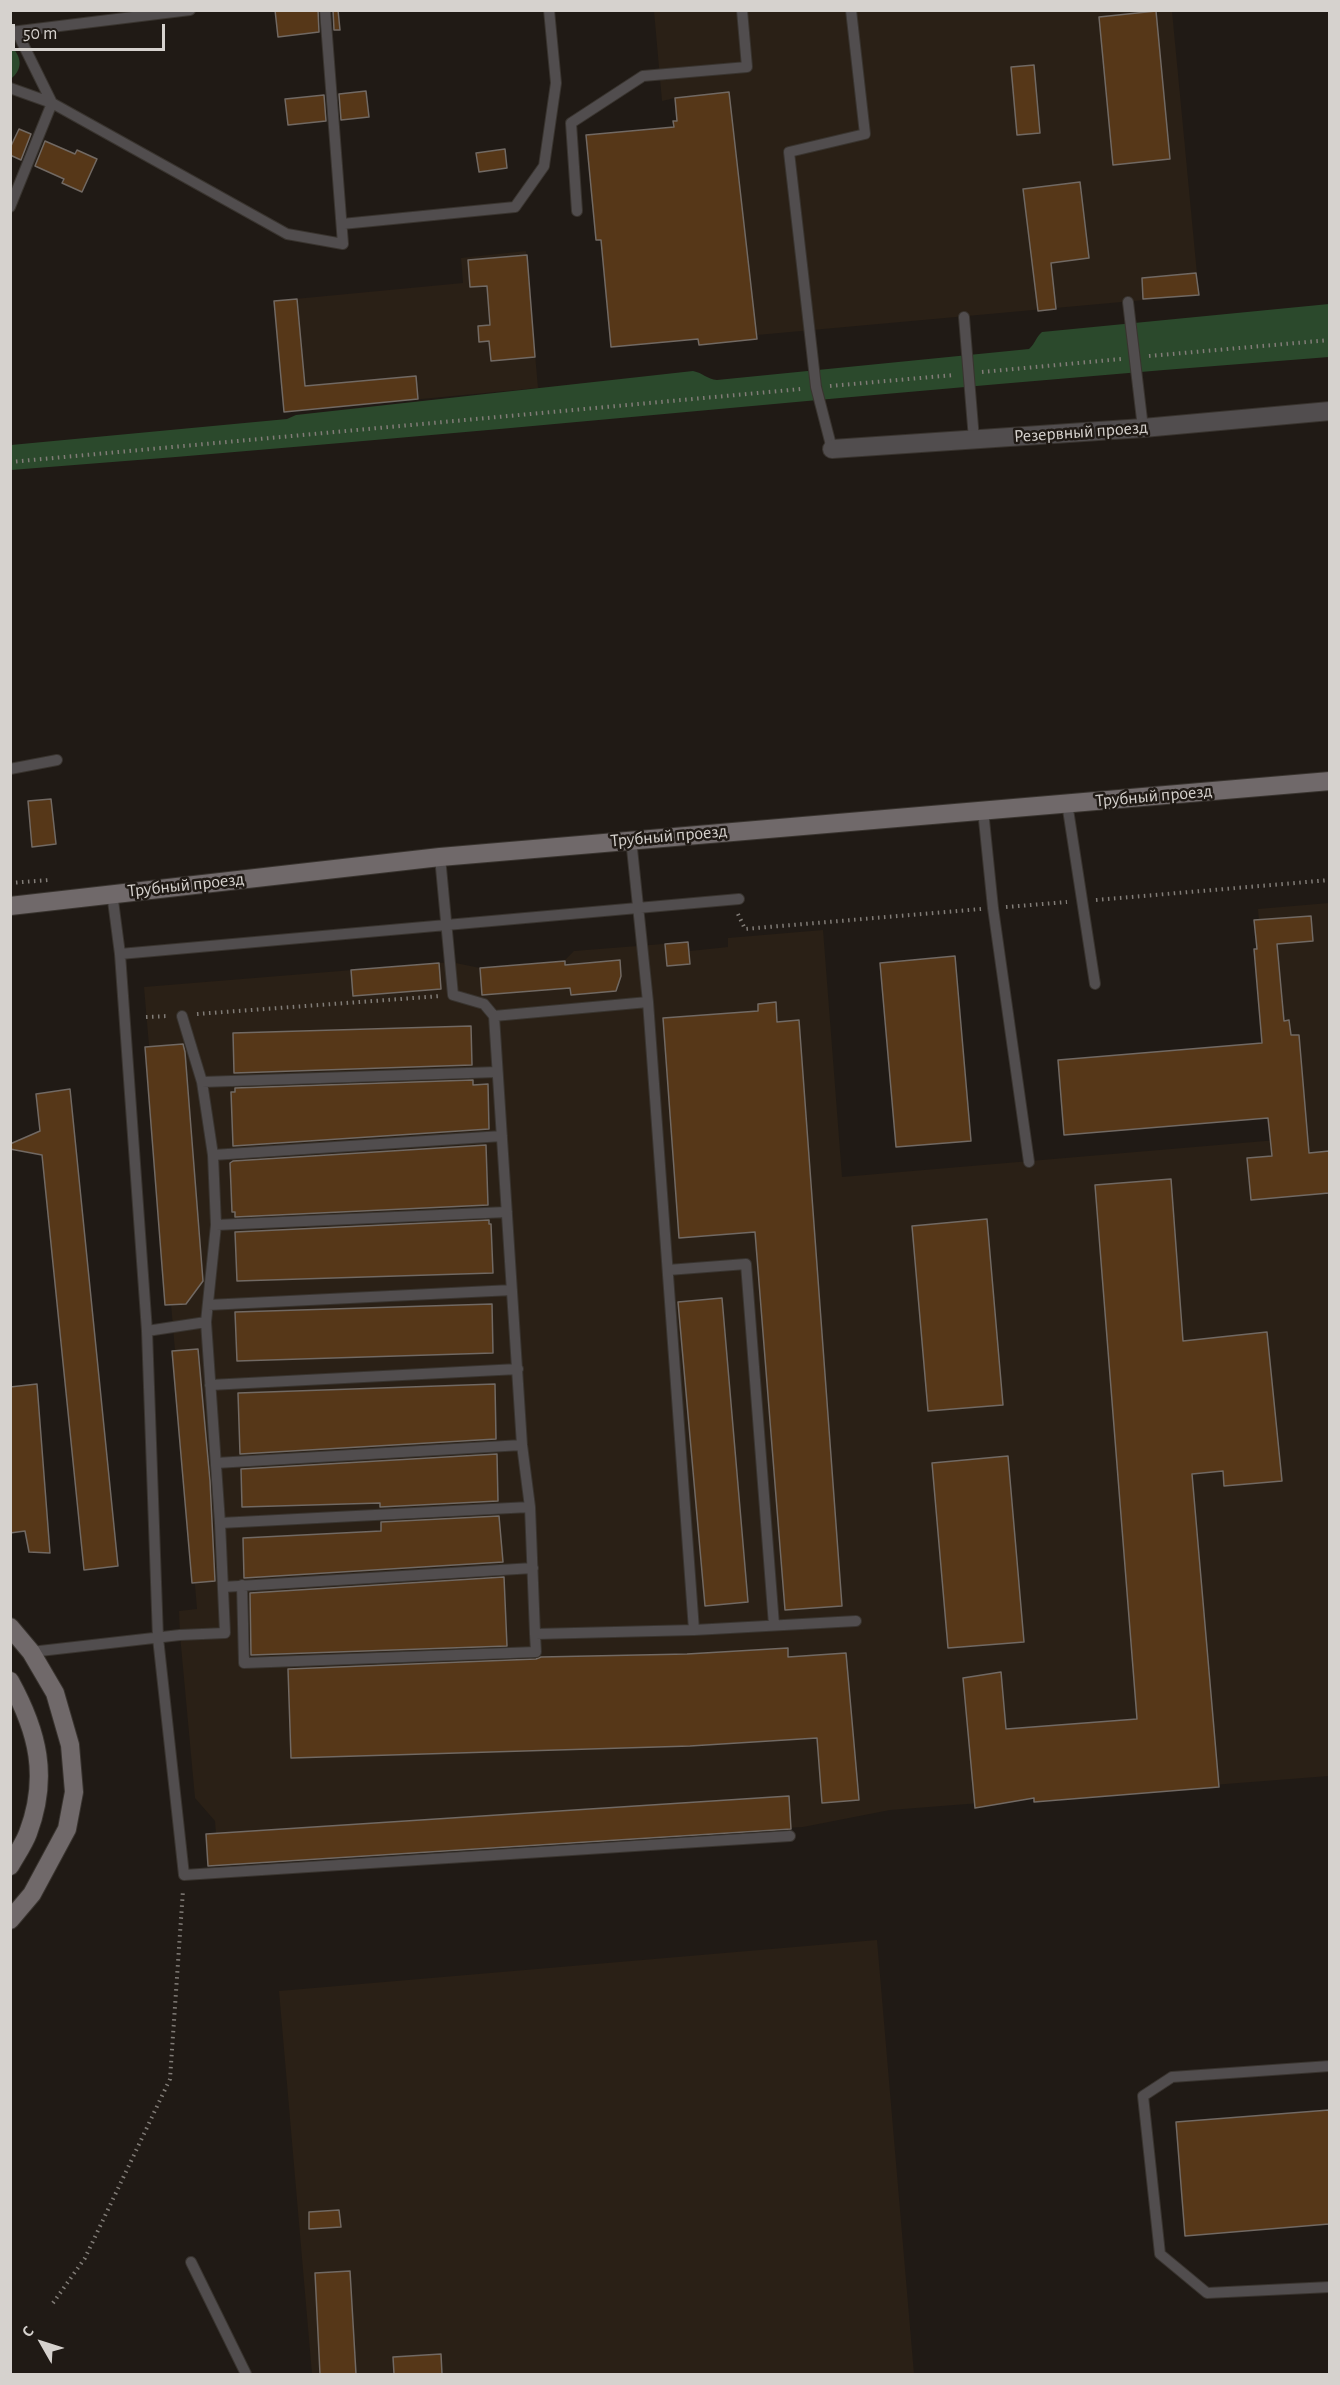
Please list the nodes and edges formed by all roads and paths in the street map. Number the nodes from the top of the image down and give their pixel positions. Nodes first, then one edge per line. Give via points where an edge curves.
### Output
1 (190, 10) edge
2 (325, 10) edge
3 (549, 10) edge
4 (742, 10) edge
5 (851, 10) edge
6 (14, 32) edge
7 (10, 88) edge
8 (52, 104) junction
9 (10, 207) edge
10 (577, 211) dead end
11 (342, 224) junction
12 (1128, 302) dead end
13 (964, 317) dead end
14 (1329, 340) edge
15 (1135, 358) junction
16 (968, 373) junction
17 (816, 387) junction
18 (1329, 411) edge
19 (1143, 428) junction
20 (974, 439) junction
21 (832, 449) joint
22 (10, 462) edge
23 (57, 760) dead end
24 (10, 769) edge
25 (1329, 781) edge
26 (1067, 803) junction
27 (983, 810) junction
28 (631, 839) junction
29 (440, 857) junction
30 (1329, 880) edge
31 (112, 893) junction
32 (735, 899) joint
33 (1082, 901) junction
34 (10, 906) edge
35 (638, 908) junction
36 (993, 908) junction
37 (447, 927) junction
38 (120, 954) junction
39 (1095, 984) dead end
40 (453, 995) junction
41 (648, 1002) junction
42 (182, 1016) junction
43 (494, 1016) junction
44 (146, 1017) dead end
45 (497, 1072) junction
46 (202, 1082) junction
47 (502, 1136) junction
48 (213, 1155) junction
49 (1029, 1162) dead end
50 (507, 1212) junction
51 (216, 1225) junction
52 (668, 1270) junction
53 (512, 1290) junction
54 (208, 1305) junction
55 (206, 1322) junction
56 (147, 1331) junction
57 (518, 1369) junction
58 (210, 1385) junction
59 (522, 1445) junction
60 (216, 1463) junction
61 (530, 1507) junction
62 (220, 1523) junction
63 (532, 1568) junction
64 (242, 1585) junction
65 (223, 1587) junction
66 (856, 1621) dead end
67 (774, 1625) junction
68 (10, 1627) edge
69 (694, 1630) junction
70 (535, 1634) junction
71 (158, 1638) junction
72 (31, 1652) junction
73 (10, 1681) edge
74 (790, 1836) dead end
75 (10, 1866) edge
76 (184, 1875) junction
77 (10, 1920) edge
78 (1329, 2066) edge
79 (191, 2262) dead end
80 (1329, 2287) edge
81 (53, 2303) dead end
82 (246, 2374) edge

1 - 6 lane
2 - 11 lane
3 - 11 lane via 556,83 544,166 514,207
4 - 10 lane via 747,67 643,76 570,123
5 - 17 lane via 865,134 789,152
6 - 8 lane
7 - 8 lane
8 - 9 lane
8 - 11 lane via 286,234 343,244
12 - 15 lane
13 - 16 lane
14 - 15 path
15 - 16 path
15 - 19 lane
16 - 17 path
16 - 20 lane
17 - 21 lane
17 - 22 path
18 - 19 street, Резервный проезд
19 - 20 street, Резервный проезд
20 - 21 street, Резервный проезд
23 - 24 lane
25 - 26 street, Трубный проезд
26 - 27 street, Трубный проезд
26 - 33 lane
27 - 28 street, Трубный проезд
27 - 36 lane
28 - 29 street, Трубный проезд
28 - 35 lane
29 - 31 street, Трубный проезд
29 - 37 lane
30 - 33 path
31 - 34 street, Трубный проезд
31 - 38 lane
32 - 35 lane
32 - 36 path via 745,930
33 - 36 path
33 - 39 lane
35 - 37 lane
35 - 41 lane
36 - 49 lane
37 - 38 lane
37 - 40 lane
38 - 56 lane
40 - 42 path
40 - 43 lane via 484,1004
41 - 43 lane
41 - 52 lane
42 - 44 path
42 - 46 lane
43 - 45 lane
45 - 46 lane
45 - 47 lane
46 - 48 lane
47 - 48 lane
47 - 50 lane
48 - 51 lane
50 - 51 lane
50 - 53 lane
51 - 54 lane
52 - 67 lane via 746,1264
52 - 69 lane
53 - 54 lane
53 - 57 lane
54 - 55 lane
55 - 56 lane
55 - 58 lane
56 - 71 lane
57 - 58 lane
57 - 59 lane
58 - 60 lane
59 - 60 lane
59 - 61 lane
60 - 62 lane
61 - 62 lane
61 - 63 lane
62 - 65 lane
63 - 64 lane
63 - 70 lane
64 - 65 lane
64 - 70 lane via 244,1663 536,1652
65 - 71 lane via 225,1633
66 - 67 lane
67 - 69 lane
68 - 72 street
69 - 70 lane
71 - 72 lane
71 - 76 lane
72 - 77 street via 55,1693 70,1745 74,1792 67,1829 32,1894
73 - 75 street via 36,1738 40,1790 28,1834
74 - 76 lane
76 - 81 path via 170,2079 85,2259
78 - 80 lane via 1172,2077 1143,2096 1160,2254 1207,2293
79 - 82 lane

